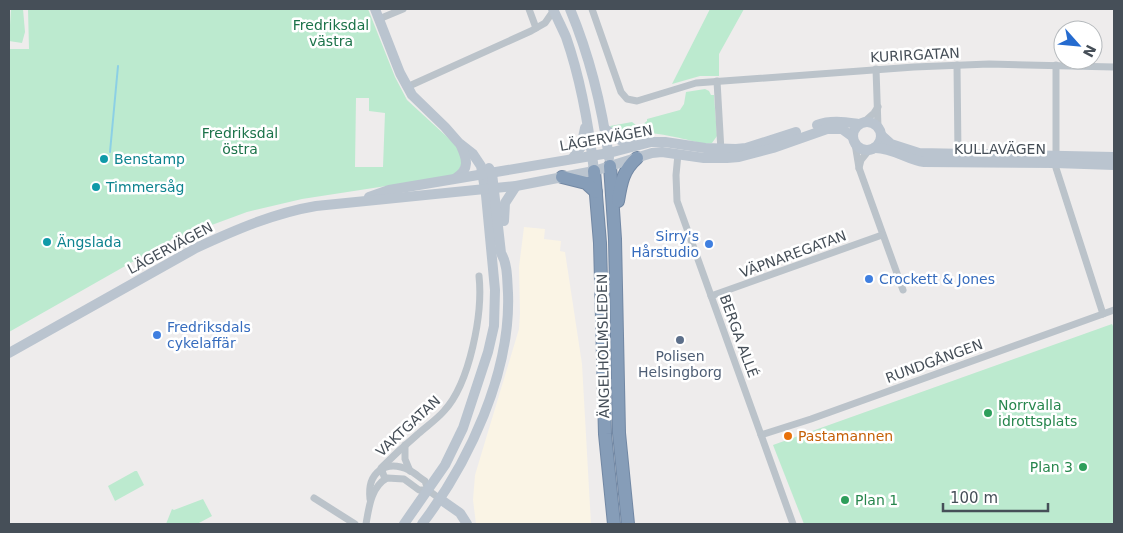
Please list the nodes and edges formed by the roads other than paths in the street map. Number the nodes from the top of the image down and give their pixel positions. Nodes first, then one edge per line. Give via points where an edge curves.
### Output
1 (375, 9) edge
2 (403, 9) edge
3 (529, 9) edge
4 (553, 9) edge
5 (570, 9) edge
6 (592, 9) edge
7 (379, 20) junction
8 (536, 28) junction
9 (958, 65) junction
10 (1053, 65) edge
11 (876, 69) junction
12 (1056, 70) edge
13 (717, 81) junction
14 (407, 87) junction
15 (878, 106) junction
16 (586, 117) junction
17 (862, 122) junction
18 (445, 127) junction
19 (606, 129) junction
20 (880, 131) junction
21 (854, 140) junction
22 (651, 142) junction
23 (459, 143) junction
24 (889, 147) junction
25 (872, 149) junction
26 (608, 153) junction
27 (678, 154) junction
28 (721, 154) junction
29 (958, 154) junction
30 (592, 155) junction
31 (1114, 157) edge
32 (637, 158) junction
33 (572, 159) junction
34 (1055, 159) junction
35 (1114, 165) edge
36 (610, 166) junction
37 (859, 168) junction
38 (594, 171) junction
39 (487, 173) junction
40 (562, 177) junction
41 (454, 179) junction
42 (516, 186) junction
43 (493, 188) junction
44 (596, 192) junction
45 (357, 202) junction
46 (614, 220) junction
47 (882, 235) junction
48 (505, 260) junction
49 (479, 276) dead end
50 (903, 290) dead end
51 (711, 296) junction
52 (1114, 310) edge
53 (1103, 314) junction
54 (9, 353) edge
55 (761, 435) junction
56 (405, 445) junction
57 (392, 457) junction
58 (394, 466) junction
59 (382, 468) junction
60 (410, 471) junction
61 (622, 478) junction
62 (385, 479) junction
63 (404, 479) junction
64 (428, 490) junction
65 (314, 498) dead end
66 (440, 499) junction
67 (370, 502) junction
68 (354, 524) edge
69 (366, 524) edge
70 (404, 524) edge
71 (422, 524) edge
72 (467, 524) edge
73 (614, 524) edge
74 (628, 524) edge
75 (632, 524) edge
76 (793, 524) edge

1 - 7 street
2 - 7 street
3 - 8 street
4 - 8 street via 545,23
4 - 16 street via 566,37
5 - 19 street via 593,76
6 - 13 street, KURIRGATAN via 621,92 628,99 644,100 696,83
7 - 14 street
8 - 14 street
9 - 10 street, KURIRGATAN
9 - 11 street, KURIRGATAN
9 - 29 street
11 - 13 street, KURIRGATAN
11 - 15 street
12 - 34 street
13 - 28 street
14 - 18 street
15 - 17 street
15 - 20 street
16 - 30 street
16 - 33 street via 581,147
17 - 20 street via 872,122
17 - 21 street via 854,129
17 - 28 street, LÄGERVÄGEN via 826,122
18 - 23 street
18 - 39 street via 472,148
19 - 22 street via 620,140
19 - 26 street
20 - 24 street
20 - 25 street via 880,143
21 - 25 street via 864,150
21 - 28 street, LÄGERVÄGEN via 842,130 828,129 739,157
21 - 37 street
22 - 26 street, LÄGERVÄGEN
22 - 28 street, LÄGERVÄGEN
23 - 39 street via 473,154
23 - 41 street via 467,159 460,176
24 - 25 street
24 - 29 street, KULLAVÄGEN via 919,153
24 - 34 street, KULLAVÄGEN via 916,162
25 - 37 street via 861,160
26 - 30 street, LÄGERVÄGEN
26 - 36 street
27 - 28 street, LÄGERVÄGEN via 704,158
27 - 32 street, LÄGERVÄGEN via 662,152
27 - 51 street, BERGA ALLÉ via 677,201
29 - 34 street, KULLAVÄGEN
30 - 33 street, LÄGERVÄGEN
30 - 38 street
31 - 34 street, KULLAVÄGEN
32 - 36 street, LÄGERVÄGEN
32 - 46 highway via 626,169 622,179
33 - 39 street, LÄGERVÄGEN
34 - 35 street, KULLAVÄGEN
34 - 53 street
36 - 38 street, LÄGERVÄGEN
36 - 46 highway, ÄNGELHOLMSLEDEN
37 - 47 street
38 - 40 street, LÄGERVÄGEN
38 - 44 highway, ÄNGELHOLMSLEDEN
39 - 41 street, LÄGERVÄGEN
39 - 43 street
40 - 42 street, LÄGERVÄGEN
40 - 44 highway via 586,183
41 - 45 street, LÄGERVÄGEN via 389,190
42 - 43 street, LÄGERVÄGEN
42 - 48 street via 504,208
43 - 45 street, LÄGERVÄGEN
43 - 48 street
43 - 64 street via 489,220 495,315 492,339 463,428 448,460
44 - 73 highway, ÄNGELHOLMSLEDEN via 605,434
45 - 54 street, LÄGERVÄGEN via 287,212 221,237
46 - 61 highway, ÄNGELHOLMSLEDEN
47 - 50 street
47 - 51 street, VÄPNAREGATAN
48 - 66 street via 508,318 501,360 473,441
49 - 56 street, VAKTGATAN via 480,307 458,390 438,418
51 - 55 street, BERGA ALLÉ
52 - 53 street, RUNDGÅNGEN
53 - 55 street, RUNDGÅNGEN
55 - 76 street, BERGA ALLÉ
56 - 57 street, VAKTGATAN
56 - 60 street via 405,459
57 - 58 street
57 - 59 street, VAKTGATAN
58 - 59 street
58 - 60 street
58 - 63 street
59 - 62 street, VAKTGATAN
59 - 67 street via 370,485
60 - 64 street via 426,481
61 - 74 highway, ÄNGELHOLMSLEDEN
61 - 75 highway
62 - 63 street
62 - 67 street
63 - 64 street via 419,490
64 - 66 street
64 - 70 street
65 - 68 street
66 - 71 street
66 - 72 street via 460,513
67 - 69 street

